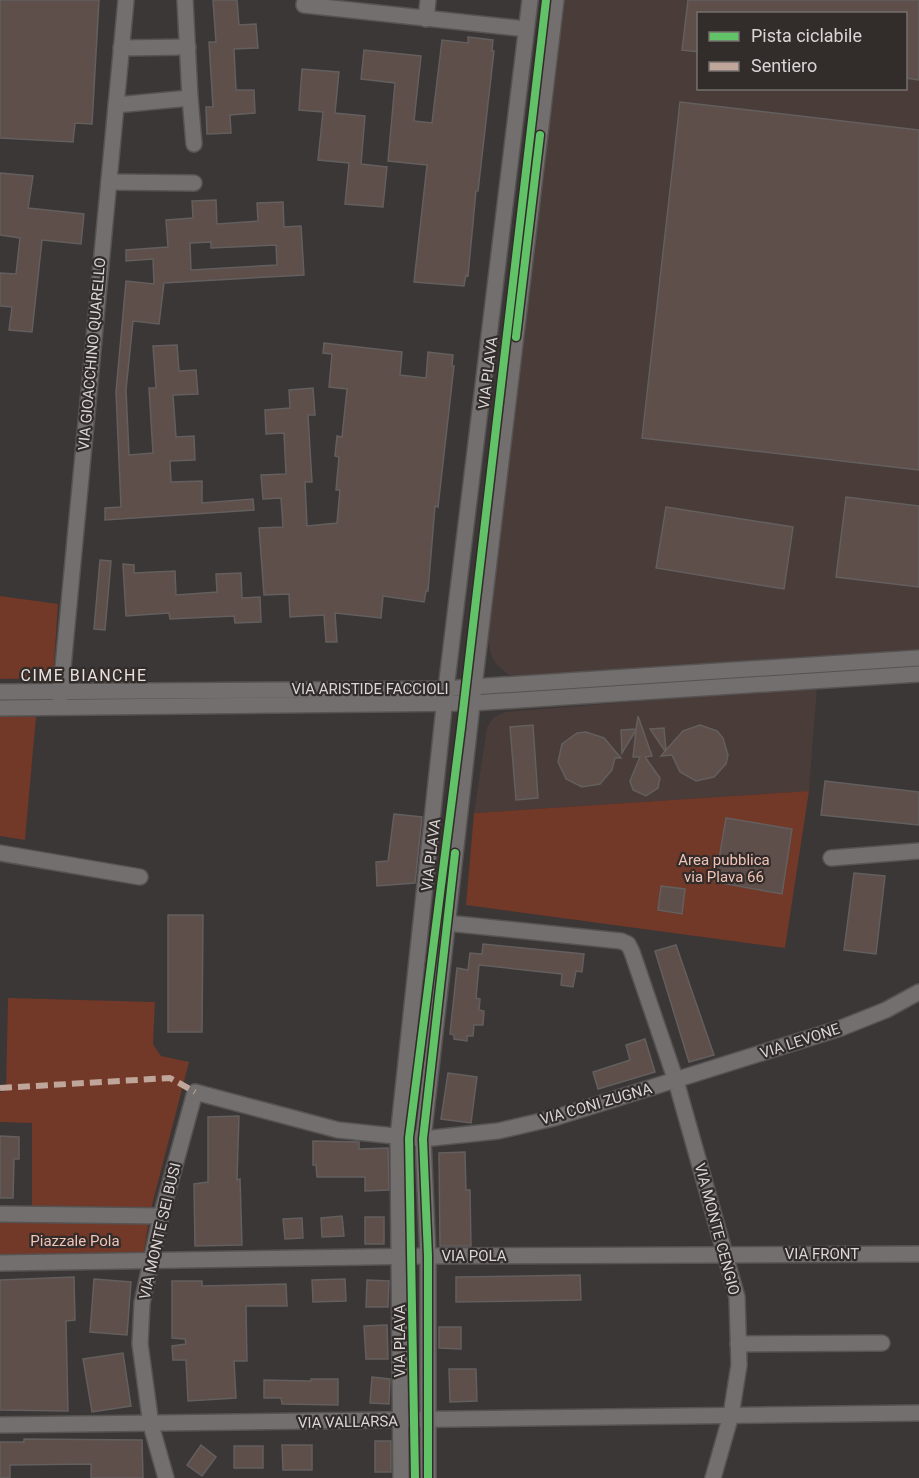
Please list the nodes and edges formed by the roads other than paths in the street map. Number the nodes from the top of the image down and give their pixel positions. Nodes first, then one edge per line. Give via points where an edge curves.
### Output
1 (126, 0) edge
2 (185, 0) edge
3 (305, 0) edge
4 (428, 0) edge
5 (530, 0) edge
6 (556, 0) edge
7 (426, 19) junction
8 (526, 29) junction
9 (188, 47) junction
10 (122, 48) junction
11 (190, 99) junction
12 (116, 105) junction
13 (194, 144) dead end
14 (109, 182) junction
15 (195, 183) dead end
16 (504, 209) junction
17 (531, 212) junction
18 (501, 236) junction
19 (527, 238) junction
20 (919, 658) edge
21 (919, 674) edge
22 (474, 687) junction
23 (60, 691) junction
24 (0, 692) edge
25 (446, 696) junction
26 (472, 703) junction
27 (0, 708) edge
28 (60, 708) junction
29 (919, 851) edge
30 (0, 853) edge
31 (831, 858) dead end
32 (140, 877) dead end
33 (425, 888) junction
34 (451, 890) junction
35 (447, 923) junction
36 (919, 992) edge
37 (676, 1081) junction
38 (195, 1092) joint
39 (398, 1137) junction
40 (423, 1139) junction
41 (0, 1214) edge
42 (161, 1216) junction
43 (724, 1254) junction
44 (919, 1254) edge
45 (428, 1257) junction
46 (398, 1258) junction
47 (153, 1261) junction
48 (0, 1263) edge
49 (882, 1343) dead end
50 (738, 1344) junction
51 (919, 1413) edge
52 (731, 1415) junction
53 (401, 1421) junction
54 (428, 1421) junction
55 (0, 1425) edge
56 (151, 1425) junction
57 (166, 1478) edge
58 (401, 1478) edge
59 (428, 1478) edge
60 (713, 1478) edge

1 - 10 street, VIA GIOACCHINO QUARELLO
2 - 9 street
3 - 7 street via 304,5
4 - 7 street
5 - 8 street, VIA PLAVA
6 - 17 street, VIA PLAVA
7 - 8 street
8 - 16 street, VIA PLAVA
9 - 10 street
9 - 11 street
10 - 12 street, VIA GIOACCHINO QUARELLO
11 - 12 street
11 - 13 street
12 - 14 street, VIA GIOACCHINO QUARELLO
14 - 15 street
14 - 23 street, VIA GIOACCHINO QUARELLO
16 - 17 street
16 - 18 street, VIA PLAVA
17 - 19 street, VIA PLAVA
18 - 19 street
18 - 25 street, VIA PLAVA
19 - 22 street, VIA PLAVA
20 - 22 street, VIA ARISTIDE FACCIOLI
21 - 26 street, VIA ARISTIDE FACCIOLI
22 - 25 street, VIA ARISTIDE FACCIOLI
22 - 26 street, VIA PLAVA
23 - 24 street, VIA ARISTIDE FACCIOLI
23 - 25 street, VIA ARISTIDE FACCIOLI
23 - 28 street, VIA GIOACCHINO QUARELLO
25 - 26 street, VIA ARISTIDE FACCIOLI
25 - 28 street, VIA ARISTIDE FACCIOLI
25 - 33 street, VIA PLAVA
26 - 34 street, VIA PLAVA
27 - 28 street, VIA ARISTIDE FACCIOLI
29 - 31 street
30 - 32 street
33 - 34 street
33 - 39 street, VIA PLAVA
34 - 35 street, VIA PLAVA
35 - 37 street via 628,944
35 - 40 street, VIA PLAVA
36 - 37 street, VIA LEVONE via 841,1028
37 - 40 street, VIA CONI ZUGNA via 498,1131
37 - 43 street, VIA MONTE CENGIO
38 - 39 street, VIA CONI ZUGNA via 338,1130
38 - 42 street, VIA MONTE SEI BUSI
39 - 40 street, VIA CONI ZUGNA
39 - 46 street, VIA PLAVA
40 - 45 street, VIA PLAVA
41 - 42 street
42 - 47 street, VIA MONTE SEI BUSI
43 - 44 street, VIA FRONT
43 - 45 street, VIA POLA
43 - 50 street, VIA MONTE CENGIO via 737,1297
45 - 46 street, VIA POLA
45 - 54 street, VIA PLAVA
46 - 47 street, VIA POLA
46 - 53 street, VIA PLAVA
47 - 48 street
47 - 56 street, VIA MONTE SEI BUSI via 142,1303 140,1344
49 - 50 street
50 - 52 street, VIA MONTE CENGIO via 739,1365
51 - 52 street
52 - 54 street, VIA VALLARSA
52 - 60 street, VIA MONTE CENGIO
53 - 54 street, VIA VALLARSA
53 - 56 street, VIA VALLARSA
53 - 58 street, VIA PLAVA
54 - 59 street, VIA PLAVA
55 - 56 street, VIA VALLARSA
56 - 57 street, VIA MONTE SEI BUSI

